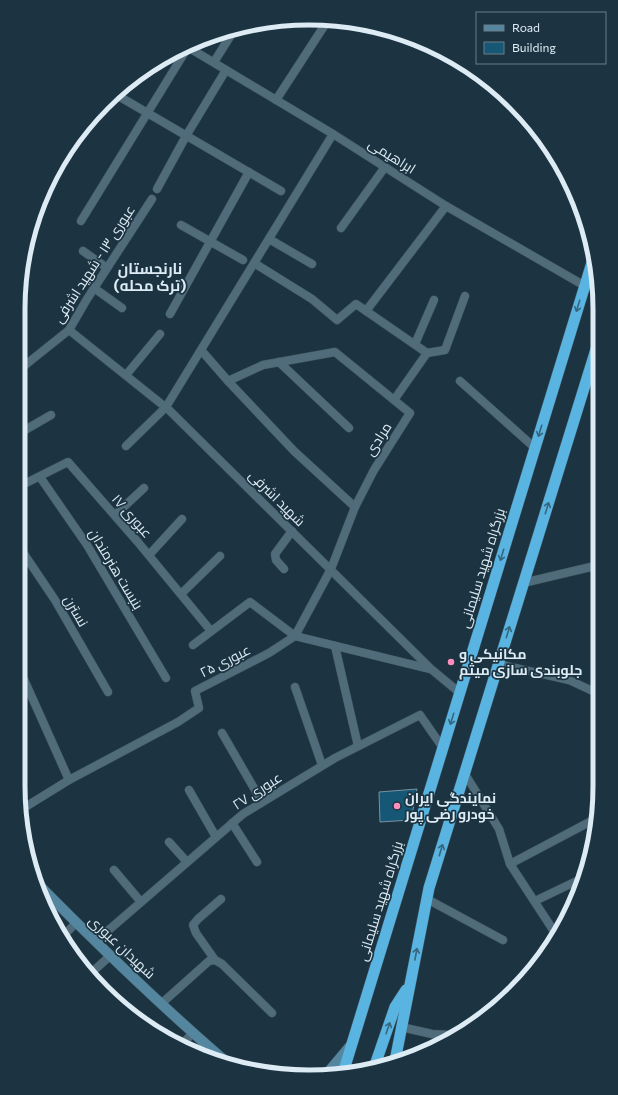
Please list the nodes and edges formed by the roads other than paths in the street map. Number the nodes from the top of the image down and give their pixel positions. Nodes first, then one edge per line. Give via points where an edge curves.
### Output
1 (324, 26) edge
2 (231, 36) edge
3 (193, 50) edge
4 (182, 55) edge
5 (214, 62) junction
6 (226, 70) junction
7 (120, 97) edge
8 (276, 100) junction
9 (148, 113) junction
10 (333, 134) junction
11 (186, 136) junction
12 (385, 167) junction
13 (249, 172) junction
14 (157, 189) dead end
15 (281, 191) dead end
16 (152, 199) dead end
17 (446, 206) junction
18 (82, 221) dead end
19 (181, 225) dead end
20 (341, 228) dead end
21 (269, 239) junction
22 (211, 243) junction
23 (83, 251) dead end
24 (243, 260) dead end
25 (254, 263) junction
26 (312, 264) dead end
27 (590, 267) edge
28 (107, 268) junction
29 (584, 286) junction
30 (94, 288) junction
31 (465, 296) dead end
32 (434, 300) dead end
33 (122, 308) dead end
34 (366, 311) junction
35 (170, 314) dead end
36 (69, 330) junction
37 (160, 334) dead end
38 (415, 344) junction
39 (201, 350) junction
40 (427, 353) junction
41 (593, 359) edge
42 (279, 362) junction
43 (25, 366) edge
44 (126, 375) junction
45 (228, 381) junction
46 (460, 381) dead end
47 (394, 400) junction
48 (166, 407) junction
49 (51, 415) dead end
50 (349, 428) dead end
51 (25, 430) edge
52 (126, 446) dead end
53 (535, 448) junction
54 (40, 476) junction
55 (25, 484) edge
56 (144, 488) dead end
57 (354, 508) junction
58 (115, 515) junction
59 (182, 519) dead end
60 (292, 531) junction
61 (25, 555) edge
62 (149, 555) junction
63 (220, 556) dead end
64 (593, 566) edge
65 (284, 569) dead end
66 (331, 569) junction
67 (523, 583) junction
68 (181, 594) junction
69 (211, 631) junction
70 (295, 636) junction
71 (193, 644) dead end
72 (335, 646) junction
73 (498, 664) junction
74 (431, 669) junction
75 (166, 678) dead end
76 (25, 682) edge
77 (295, 687) dead end
78 (593, 691) edge
79 (108, 692) dead end
80 (460, 693) junction
81 (222, 733) dead end
82 (358, 746) junction
83 (443, 748) junction
84 (322, 765) junction
85 (464, 774) junction
86 (69, 780) junction
87 (189, 790) dead end
88 (262, 802) junction
89 (26, 806) edge
90 (591, 821) edge
91 (232, 823) junction
92 (216, 836) junction
93 (169, 842) dead end
94 (187, 862) junction
95 (257, 862) dead end
96 (510, 864) junction
97 (114, 870) dead end
98 (576, 881) edge
99 (46, 892) edge
100 (221, 899) dead end
101 (427, 899) junction
102 (535, 901) junction
103 (141, 902) junction
104 (76, 923) junction
105 (553, 930) edge
106 (66, 933) edge
107 (503, 940) dead end
108 (96, 941) junction
109 (111, 955) junction
110 (215, 960) junction
111 (93, 971) edge
112 (411, 981) junction
113 (162, 1003) junction
114 (272, 1013) dead end
115 (401, 1027) junction
116 (193, 1033) junction
117 (446, 1035) edge
118 (184, 1042) edge
119 (203, 1049) edge
120 (350, 1049) junction
121 (219, 1055) edge
122 (396, 1056) edge
123 (376, 1062) edge
124 (344, 1068) edge
125 (348, 1068) edge
126 (331, 1069) edge

1 - 8 street
2 - 5 street
3 - 5 street, ابراهیمی
4 - 9 street
5 - 6 street, ابراهیمی
6 - 8 street, ابراهیمی
6 - 11 street
7 - 9 street
8 - 10 street, ابراهیمی
9 - 11 street
9 - 18 street
10 - 12 street, ابراهیمی
10 - 21 street
11 - 13 street
11 - 14 street
12 - 17 street, ابراهیمی
12 - 20 street
13 - 15 street
13 - 22 street
16 - 28 street, عبوری ۱۳ - شهید اشرفی
17 - 29 street, ابراهیمی
17 - 34 street
19 - 22 street
21 - 25 street
21 - 26 street
22 - 24 street
22 - 35 street
23 - 28 street
25 - 34 street via 312,299 336,320 356,304
25 - 39 street
27 - 29 highway, بزرگراه شهید سلیمانی
28 - 30 street, عبوری ۱۳ - شهید اشرفی
29 -> 53 highway, بزرگراه شهید سلیمانی
30 - 33 street
30 - 36 street, عبوری ۱۳ - شهید اشرفی
31 - 40 street via 445,350
32 - 38 street
34 - 38 street
36 - 43 street, عبوری ۱۳ - شهید اشرفی
36 - 44 street, شهید اشرفی
37 - 44 street
38 - 40 street
39 - 45 street
39 - 48 street
40 - 47 street
67 -> 41 highway
42 - 45 street via 263,365
42 - 47 street, مرادی via 335,352
42 - 50 street
44 - 48 street, شهید اشرفی
45 - 57 street via 294,451
46 - 53 street
47 - 57 street, مرادی via 410,413 374,470
48 - 52 street
48 - 60 street, شهید اشرفی
49 - 51 street
53 -> 80 highway, بزرگراه شهید سلیمانی
54 - 55 street, عبوری ۱۷
54 - 58 street, عبوری ۱۷ via 68,462
54 - 75 street, بنبست هنرمندان via 87,545
56 - 58 street
57 - 66 street, مرادی
58 - 62 street, عبوری ۱۷
59 - 62 street
60 - 65 street via 275,554 276,560
60 - 66 street, شهید اشرفی
61 - 79 street, نسترن via 55,600
62 - 68 street, عبوری ۱۷
63 - 68 street
64 - 67 street
66 - 70 street, مرادی
66 - 74 street, شهید اشرفی
73 -> 67 highway
68 - 69 street, عبوری ۱۷
69 - 70 street via 250,602
69 - 71 street
70 - 72 street
70 - 86 street, عبوری ۲۵ via 269,653 195,691 199,708 178,722
72 - 74 street
72 - 82 street
73 - 78 street via 569,680
73 - 85 highway
74 - 80 street, شهید اشرفی
76 - 86 street
77 - 84 street
80 -> 83 highway, بزرگراه شهید سلیمانی
81 - 88 street
82 - 83 street, عبوری ۲۷ via 420,715
82 - 84 street, عبوری ۲۷
83 - 120 highway, بزرگراه شهید سلیمانی
84 - 88 street, عبوری ۲۷
85 - 96 street via 499,829
101 -> 85 highway
86 - 89 street, عبوری ۲۵
87 - 92 street
88 - 91 street, عبوری ۲۷
90 - 96 street
91 - 92 street, عبوری ۲۷
91 - 95 street
92 - 94 street, عبوری ۲۷
93 - 94 street
94 - 103 street, عبوری ۲۷
96 - 102 street
97 - 103 street
98 - 102 street
99 - 104 main road, شهیدان عبوری
100 - 110 street via 193,925
101 - 107 street
112 -> 101 highway
102 - 105 street
103 - 108 street, عبوری ۲۷
104 - 106 street
104 - 108 main road, شهیدان عبوری
108 - 109 main road, شهیدان عبوری
109 - 111 street
109 - 113 main road, شهیدان عبوری
110 - 113 street via 209,961
110 - 114 street
112 - 115 highway
123 -> 112 highway via 395,1007
113 - 116 main road, شهیدان عبوری
115 - 117 street
115 - 122 highway
116 - 118 street
116 - 119 main road, شهیدان عبوری
116 - 121 main road, شهیدان عبوری
120 - 124 highway, بزرگراه شهید سلیمانی
120 - 125 highway
120 - 126 main road

